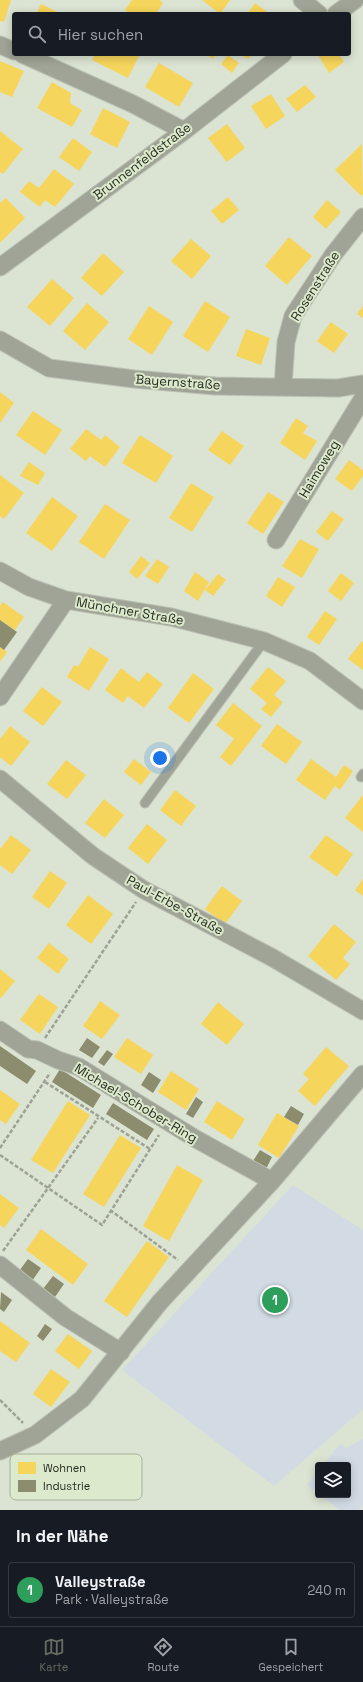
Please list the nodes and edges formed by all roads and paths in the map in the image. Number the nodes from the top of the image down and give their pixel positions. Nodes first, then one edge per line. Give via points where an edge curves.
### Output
1 (302, 0) edge
2 (355, 0) edge
3 (317, 12) edge
4 (339, 12) edge
5 (0, 45) edge
6 (12, 50) edge
7 (26, 56) edge
8 (280, 56) edge
9 (184, 130) junction
10 (363, 217) edge
11 (0, 267) edge
12 (0, 340) edge
13 (363, 384) edge
14 (283, 386) junction
15 (363, 398) edge
16 (276, 540) dead end
17 (0, 571) edge
18 (66, 600) junction
19 (264, 641) junction
20 (0, 697) edge
21 (363, 701) edge
22 (0, 779) edge
23 (145, 803) dead end
24 (144, 890) junction
25 (363, 1011) edge
26 (0, 1030) edge
27 (37, 1050) junction
28 (58, 1060) junction
29 (363, 1074) edge
30 (45, 1082) junction
31 (98, 1118) junction
32 (168, 1121) junction
33 (0, 1141) edge
34 (3, 1143) junction
35 (0, 1148) edge
36 (150, 1149) junction
37 (0, 1155) edge
38 (272, 1180) junction
39 (49, 1189) junction
40 (110, 1210) junction
41 (0, 1256) edge
42 (0, 1265) edge
43 (190, 1268) junction
44 (121, 1352) junction
45 (0, 1400) edge
46 (35, 1435) junction
47 (0, 1451) edge

1 - 3 street
2 - 4 street
5 - 6 street
7 - 9 street
8 - 9 street, Brunnenfeldstraße
9 - 11 street, Brunnenfeldstraße
10 - 14 street, Rosenstraße via 333,255 293,316 286,342
12 - 14 street, Bayernstraße via 49,368 214,386
13 - 14 street, Bayernstraße via 338,388
15 - 16 street, Haimoweg
17 - 18 street, Münchner Straße via 29,587
18 - 19 street, Münchner Straße via 171,617
18 - 20 street
19 - 21 street, Münchner Straße via 310,661
19 - 23 lane
22 - 24 street, Paul-Erbe-Straße via 93,856
24 - 25 street, Paul-Erbe-Straße via 273,958
24 - 27 path
26 - 27 street, Michael-Schober-Ring via 28,1049
27 - 28 street, Michael-Schober-Ring
28 - 30 path
28 - 32 street, Michael-Schober-Ring via 80,1067
29 - 38 street
30 - 31 path
30 - 34 path
31 - 36 path
31 - 39 path
32 - 36 path
32 - 38 street, Michael-Schober-Ring
33 - 34 path
34 - 35 path
36 - 40 path
37 - 39 path
38 - 43 street
39 - 40 path via 102,1225
39 - 41 path
40 - 43 path
42 - 44 street via 65,1318
43 - 44 street
44 - 46 street via 82,1399
45 - 46 path
46 - 47 street

